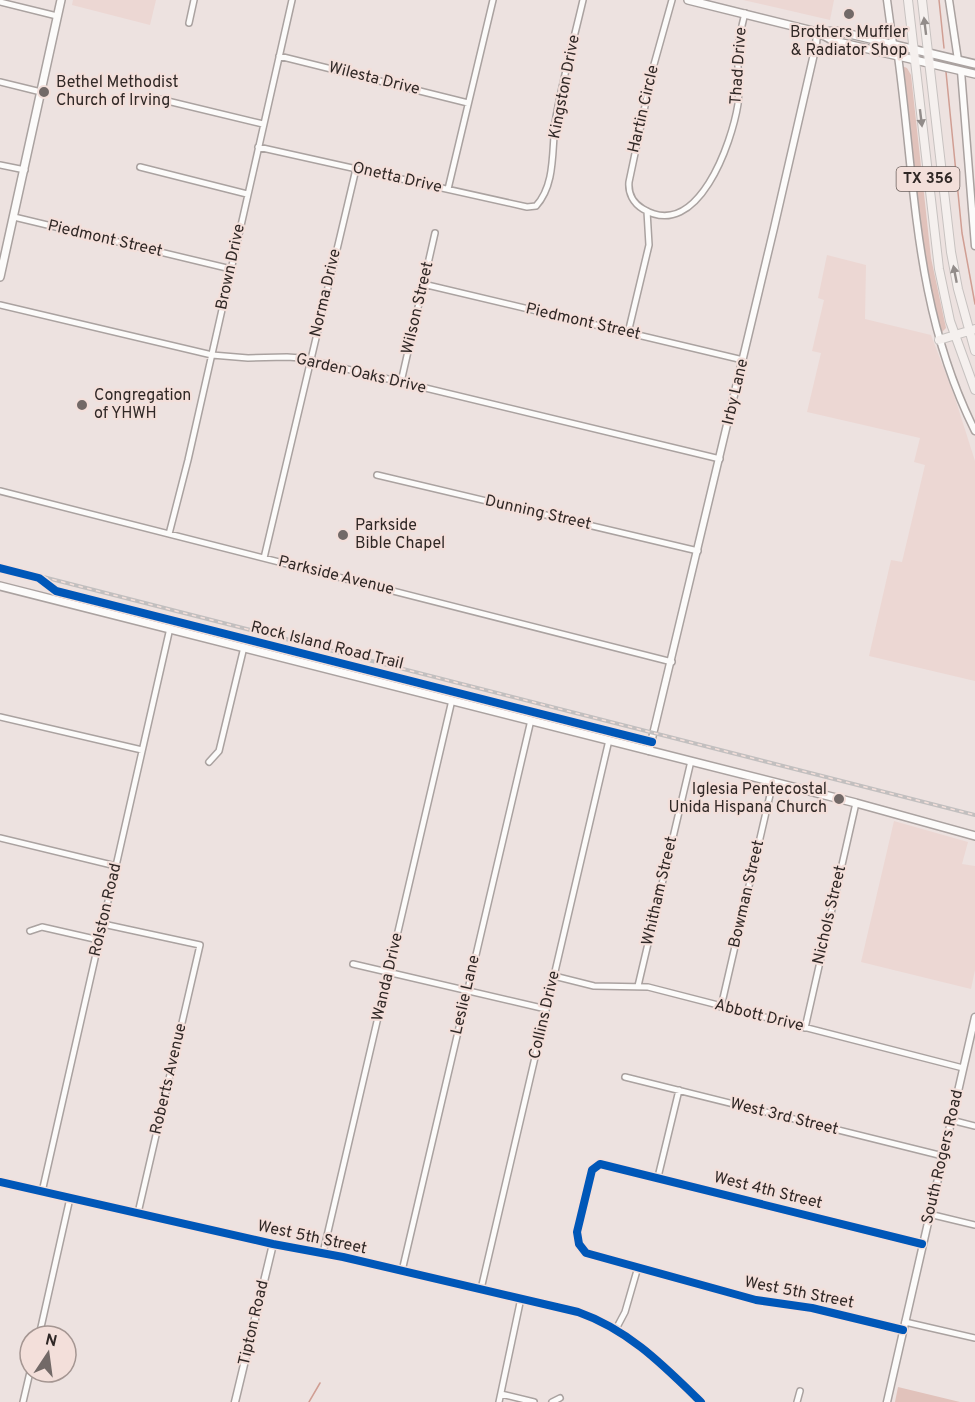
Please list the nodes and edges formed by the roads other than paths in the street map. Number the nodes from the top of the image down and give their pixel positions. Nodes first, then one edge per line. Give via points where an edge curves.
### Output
1 (61, 0) edge
2 (194, 0) edge
3 (292, 0) edge
4 (493, 0) edge
5 (583, 0) edge
6 (672, 0) edge
7 (688, 0) edge
8 (887, 0) edge
9 (908, 0) edge
10 (922, 0) edge
11 (949, 0) edge
12 (0, 2) edge
13 (745, 13) junction
14 (57, 16) junction
15 (189, 23) dead end
16 (817, 32) junction
17 (893, 44) junction
18 (914, 49) junction
19 (928, 52) junction
20 (279, 56) junction
21 (898, 56) junction
22 (915, 60) junction
23 (957, 60) junction
24 (930, 64) junction
25 (975, 64) edge
26 (961, 71) junction
27 (975, 74) edge
28 (0, 82) edge
29 (41, 92) junction
30 (155, 98) dead end
31 (468, 103) junction
32 (263, 124) junction
33 (258, 147) junction
34 (0, 165) edge
35 (140, 167) dead end
36 (356, 169) junction
37 (25, 170) junction
38 (448, 189) junction
39 (248, 194) junction
40 (536, 206) joint
41 (647, 211) junction
42 (14, 217) junction
43 (435, 233) dead end
44 (975, 246) edge
45 (231, 269) junction
46 (0, 277) edge
47 (423, 284) junction
48 (0, 305) edge
49 (972, 330) edge
50 (628, 333) junction
51 (954, 335) junction
52 (939, 340) junction
53 (975, 351) edge
54 (212, 355) junction
55 (743, 360) junction
56 (310, 361) junction
57 (401, 382) junction
58 (975, 390) edge
59 (975, 431) edge
60 (720, 459) junction
61 (377, 475) dead end
62 (0, 491) edge
63 (170, 534) junction
64 (698, 551) junction
65 (264, 558) junction
66 (0, 586) edge
67 (170, 628) junction
68 (244, 647) junction
69 (672, 662) junction
70 (452, 700) junction
71 (0, 717) edge
72 (531, 720) junction
73 (609, 740) junction
74 (142, 750) junction
75 (649, 751) junction
76 (691, 761) junction
77 (209, 762) dead end
78 (773, 782) junction
79 (856, 803) junction
80 (975, 836) edge
81 (0, 838) edge
82 (116, 866) junction
83 (103, 924) junction
84 (30, 931) dead end
85 (99, 940) junction
86 (353, 964) dead end
87 (389, 972) junction
88 (554, 976) junction
89 (638, 986) junction
90 (467, 990) junction
91 (721, 1007) junction
92 (546, 1009) junction
93 (975, 1017) edge
94 (805, 1028) junction
95 (973, 1038) edge
96 (963, 1068) junction
97 (625, 1077) dead end
98 (679, 1090) junction
99 (951, 1120) junction
100 (975, 1126) edge
101 (943, 1156) junction
102 (658, 1177) junction
103 (0, 1182) edge
104 (42, 1192) junction
105 (70, 1198) junction
106 (138, 1214) junction
107 (929, 1214) junction
108 (975, 1225) edge
109 (273, 1244) junction
110 (922, 1244) junction
111 (323, 1253) junction
112 (586, 1253) joint
113 (638, 1267) junction
114 (402, 1271) junction
115 (481, 1289) junction
116 (521, 1298) junction
117 (42, 1324) edge
118 (904, 1326) junction
119 (616, 1329) junction
120 (975, 1338) edge
121 (27, 1384) edge
122 (800, 1391) dead end
123 (501, 1394) junction
124 (560, 1398) dead end
125 (23, 1402) edge
126 (235, 1402) edge
127 (499, 1402) edge
128 (534, 1402) edge
129 (552, 1402) edge
130 (701, 1402) edge
131 (797, 1402) edge
132 (887, 1402) edge

1 - 14 main road
2 - 15 street
3 - 20 street, Brown Drive
4 - 31 street
5 - 40 street, Kingston Drive via 556,118 552,168
6 - 41 street, Hartin Circle via 628,182 631,197
7 - 13 main road
8 - 17 street
9 - 18 main road, TX 356
19 -> 10 main road, TX 356
11 - 23 street
12 - 14 street
13 - 16 main road
13 - 41 street, Thad Drive via 738,50 738,105 716,169 690,207 664,215
14 - 29 main road
16 - 17 main road via 837,31
16 - 21 main road via 834,41
16 - 55 street, Irby Lane
17 - 18 main road
18 - 19 main road
18 - 22 main road, TX 356
19 - 23 main road
19 - 24 main road, TX 356
20 - 31 street, Wilesta Drive
20 - 32 street, Brown Drive
21 - 22 main road
21 - 52 street via 919,245
22 - 24 main road
22 -> 51 main road, TX 356 via 935,243
23 - 25 main road
24 - 26 main road
49 -> 24 main road, TX 356 via 951,252
26 - 27 main road
26 - 44 street
28 - 29 street
29 - 37 main road
30 - 32 street
31 - 38 street
32 - 33 street, Brown Drive
33 - 36 street, Onetta Drive
33 - 39 street, Brown Drive
34 - 37 street
35 - 39 street
36 - 38 street, Onetta Drive
36 - 56 street, Norma Drive
37 - 42 main road
38 - 40 street, Onetta Drive
39 - 45 street, Brown Drive
41 - 50 street via 649,245
42 - 45 street, Piedmont Street
42 - 46 main road
43 - 47 street, Wilson Street
45 - 54 street, Brown Drive
47 - 50 street, Piedmont Street
47 - 57 street, Wilson Street
48 - 54 street, Garden Oaks Drive
49 - 51 main road
49 - 53 main road, TX 356
50 - 55 street, Piedmont Street
51 - 52 main road
51 - 58 main road, TX 356
52 - 59 street
54 - 56 street, Garden Oaks Drive
54 - 63 street, Brown Drive
55 - 60 street, Irby Lane
56 - 57 street, Garden Oaks Drive
56 - 65 street, Norma Drive
57 - 60 street, Garden Oaks Drive
60 - 64 street, Irby Lane
61 - 64 street, Dunning Street
62 - 63 street, Parkside Avenue
63 - 65 street, Parkside Avenue
64 - 69 street, Irby Lane
65 - 69 street, Parkside Avenue
66 - 67 main road
67 - 68 main road
67 - 74 street, Rolston Road
68 - 70 main road
68 - 77 street via 219,751
69 - 75 street, Irby Lane
70 - 72 main road
70 - 87 street, Wanda Drive
71 - 74 street
72 - 73 main road
72 - 90 street, Leslie Lane
73 - 75 main road
73 - 88 street, Collins Drive
74 - 82 street, Rolston Road
75 - 76 main road
76 - 78 main road
76 - 89 street, Whitham Street
78 - 79 main road
78 - 91 street, Bowman Street
79 - 80 main road
79 - 94 street, Nichols Street
81 - 82 street
82 - 83 street, Rolston Road
83 - 85 street, Rolston Road
83 - 106 street, Roberts Avenue via 200,945
84 - 85 street via 42,927
85 - 104 street, Rolston Road
86 - 87 street
87 - 90 street
87 - 111 street, Wanda Drive
88 - 89 street, Abbott Drive via 594,986
88 - 92 street, Collins Drive
89 - 91 street, Abbott Drive
90 - 92 street
90 - 114 street, Leslie Lane
91 - 94 street, Abbott Drive
92 - 115 street, Collins Drive
93 - 95 street, South Rogers Road
94 - 96 street, Abbott Drive
95 - 96 street, South Rogers Road
96 - 99 street, South Rogers Road
97 - 98 street, West 3rd Street
98 - 101 street, West 3rd Street
98 - 102 street
99 - 100 street
99 - 101 street, South Rogers Road
101 - 107 street, South Rogers Road
102 - 110 street, West 4th Street
102 - 112 street, West 4th Street via 607,1164 592,1170 577,1232
103 - 104 street, West 5th Street
104 - 105 street, West 5th Street
105 - 106 street, West 5th Street
105 - 117 street
106 - 109 street, West 5th Street
107 - 108 street
107 - 110 street, South Rogers Road
109 - 111 street, West 5th Street
109 - 126 street, Tipton Road
110 - 118 street, South Rogers Road
111 - 114 street, West 5th Street
112 - 113 street, West 5th Street
113 - 118 street, West 5th Street via 756,1300
113 - 119 street
114 - 115 street, West 5th Street
115 - 116 street, West 5th Street
116 - 119 street, West 5th Street via 578,1312
116 - 123 street
118 - 120 street, West 5th Street
118 - 132 street, South Rogers Road
119 - 130 street, West 5th Street via 654,1356
121 - 125 street
122 - 131 street
123 - 127 street
123 - 128 street
124 - 129 street

